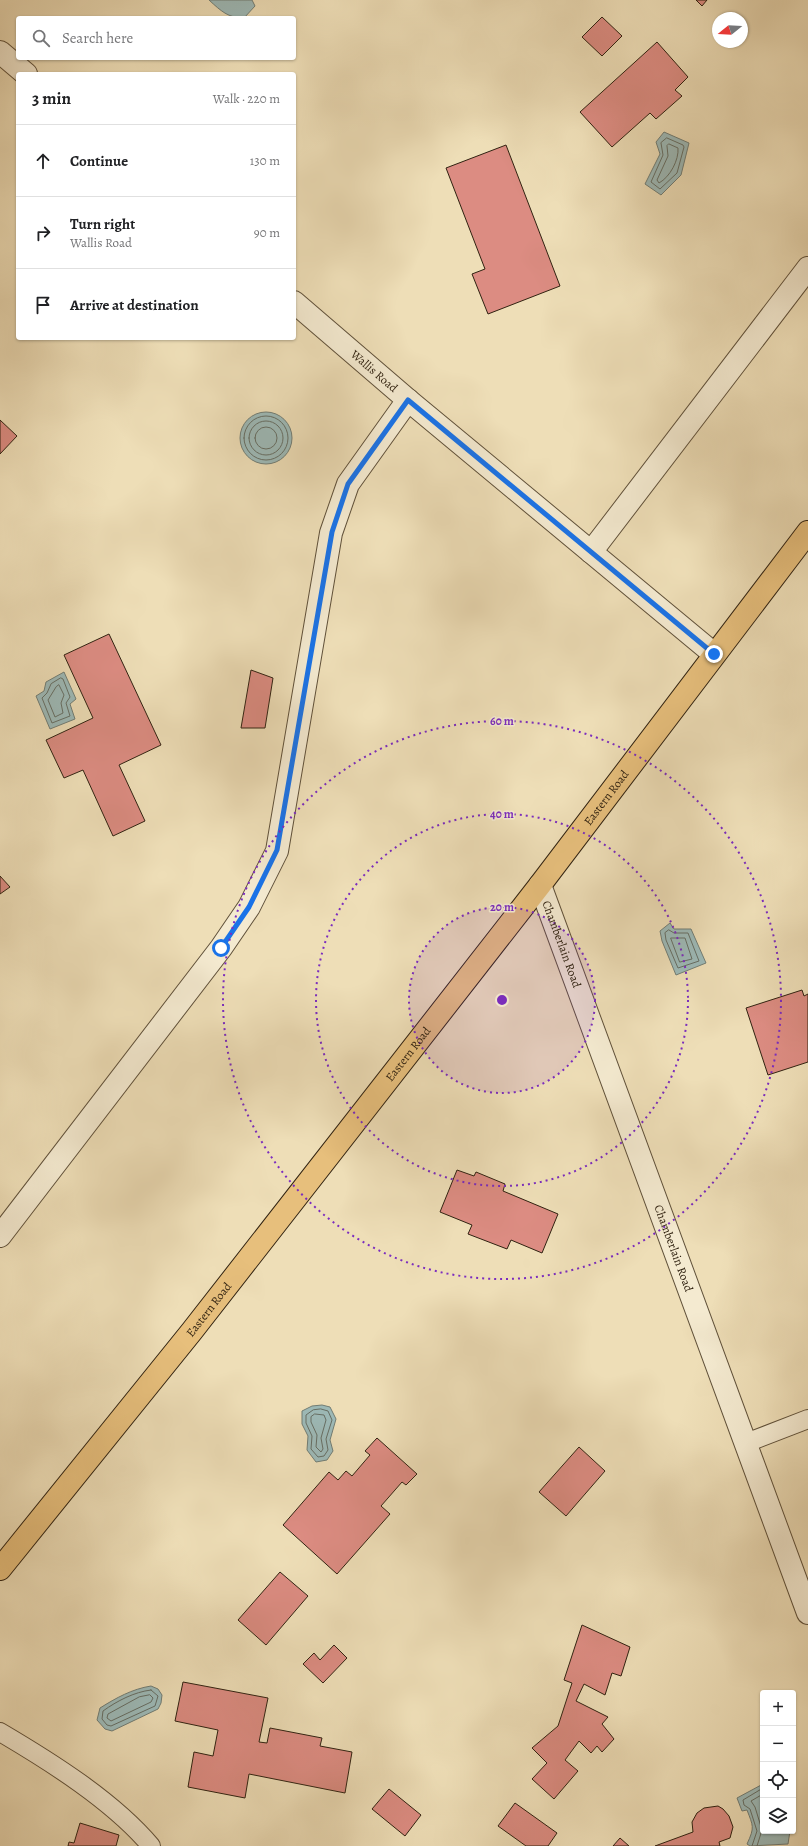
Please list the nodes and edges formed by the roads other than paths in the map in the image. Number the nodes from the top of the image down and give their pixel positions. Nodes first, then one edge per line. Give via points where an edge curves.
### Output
1 (0, 52) edge
2 (24, 72) edge
3 (808, 268) edge
4 (296, 304) edge
5 (408, 400) junction
6 (808, 532) edge
7 (591, 552) junction
8 (714, 654) junction
9 (540, 885) junction
10 (0, 1236) edge
11 (808, 1419) edge
12 (746, 1443) junction
13 (0, 1569) edge
14 (808, 1612) edge
15 (0, 1732) edge
16 (151, 1846) edge

1 - 2 street
3 - 7 street
4 - 5 street, Wallis Road
5 - 7 street, Wallis Road
5 - 10 street via 348,484 332,532 277,850 249,907 221,948
6 - 8 main road, Eastern Road
7 - 8 street, Wallis Road
8 - 9 main road, Eastern Road
9 - 12 street, Chamberlain Road
9 - 13 main road, Eastern Road via 192,1330
11 - 12 lane
12 - 14 street, Chamberlain Road
15 - 16 lane via 79,1783 128,1820

